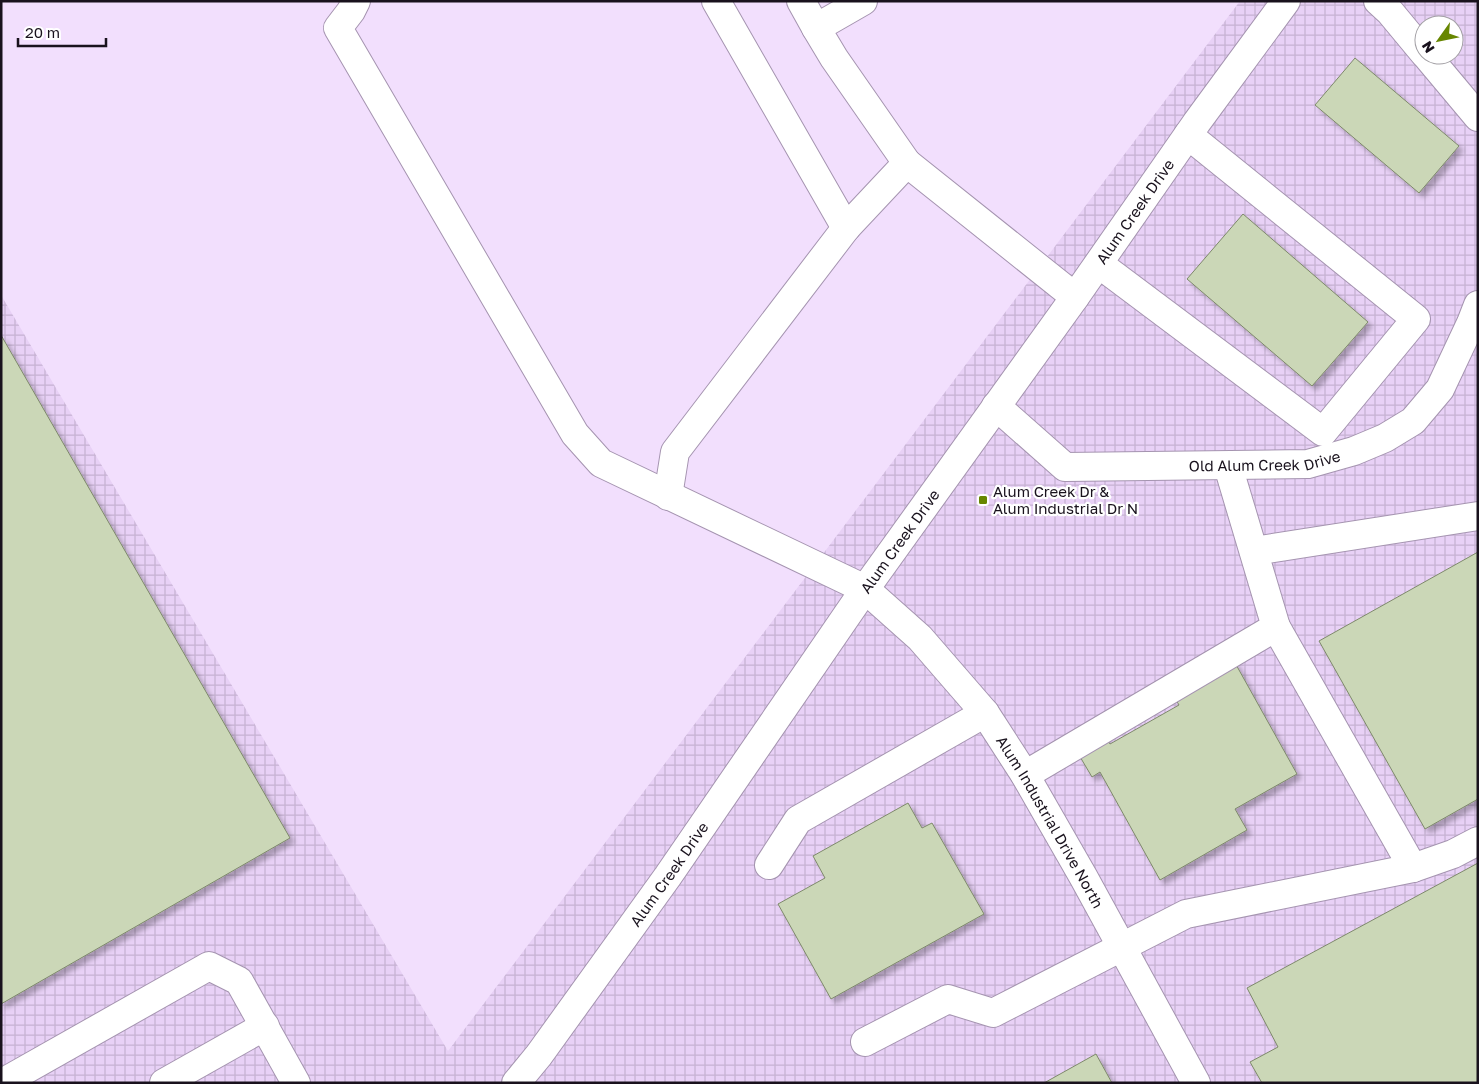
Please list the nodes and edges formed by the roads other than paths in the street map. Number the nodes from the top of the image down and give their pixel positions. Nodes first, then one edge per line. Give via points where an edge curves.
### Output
1 (356, 1) edge
2 (716, 1) edge
3 (801, 1) edge
4 (863, 1) edge
5 (1286, 1) edge
6 (1378, 1) edge
7 (816, 28) junction
8 (1414, 41) edge
9 (1434, 65) edge
10 (1478, 117) edge
11 (1188, 135) junction
12 (907, 163) junction
13 (846, 228) junction
14 (1099, 264) junction
15 (1075, 297) junction
16 (1476, 321) edge
17 (996, 406) junction
18 (1228, 466) junction
19 (668, 496) junction
20 (1478, 516) edge
21 (1254, 551) junction
22 (865, 589) junction
23 (1276, 627) junction
24 (985, 713) junction
25 (1025, 775) junction
26 (1478, 840) edge
27 (768, 865) dead end
28 (1413, 868) junction
29 (1122, 948) junction
30 (264, 1026) junction
31 (866, 1042) dead end
32 (2, 1083) edge
33 (164, 1083) edge
34 (296, 1083) edge
35 (516, 1083) edge
36 (1196, 1083) edge

1 - 19 main road, Alum Industrial Drive North via 338,28 575,434 601,463
2 - 13 main road
3 - 7 main road
4 - 7 main road
5 - 11 main road, Alum Creek Drive
6 - 8 main road
7 - 12 main road
9 - 10 main road
11 - 14 main road, Alum Creek Drive
11 - 14 main road via 1416,319 1323,432
12 - 13 main road
12 - 15 main road
13 - 19 main road via 675,452
14 - 15 main road, Alum Creek Drive
15 - 17 main road, Alum Creek Drive
16 - 18 main road, Old Alum Creek Drive via 1440,389 1413,421 1385,438 1308,464
17 - 18 main road, Old Alum Creek Drive via 1065,467
17 - 22 main road, Alum Creek Drive
18 - 21 main road
19 - 22 main road, Alum Industrial Drive North
20 - 21 main road
21 - 23 main road
22 - 24 main road, Alum Industrial Drive North via 920,638
22 - 35 main road, Alum Creek Drive via 668,876
23 - 25 main road
23 - 28 main road
24 - 25 main road, Alum Industrial Drive North
24 - 27 main road via 798,820
25 - 29 main road, Alum Industrial Drive North
26 - 28 main road via 1453,854
28 - 29 main road via 1186,914
29 - 31 main road via 993,1013 948,999
29 - 36 main road, Alum Industrial Drive North
30 - 32 main road via 239,981 209,966
30 - 33 main road
30 - 34 main road

